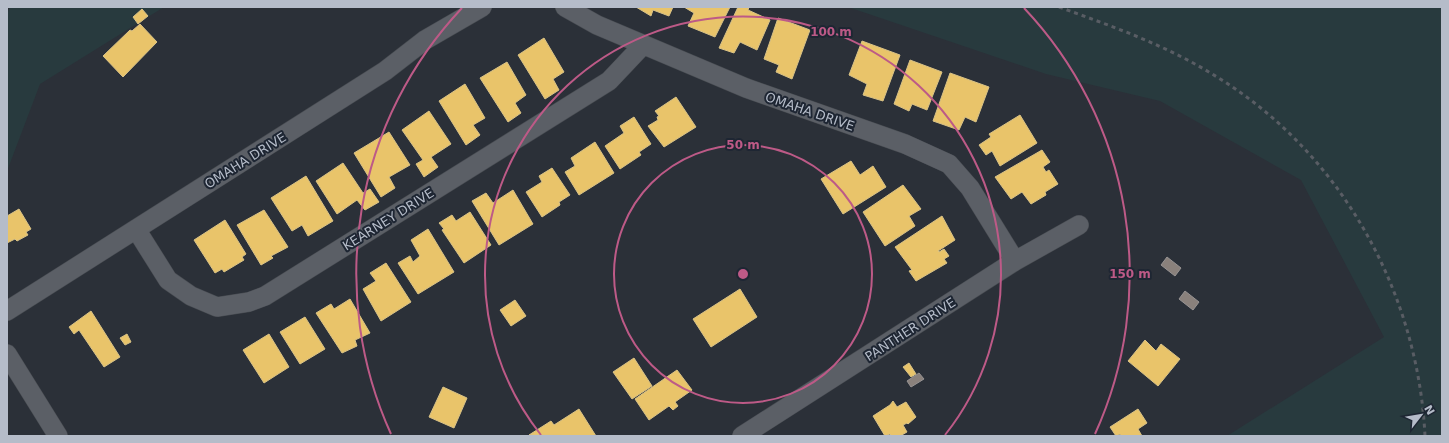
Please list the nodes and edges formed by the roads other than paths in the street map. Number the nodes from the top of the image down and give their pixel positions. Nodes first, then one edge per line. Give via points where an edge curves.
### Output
1 (482, 7) edge
2 (565, 7) edge
3 (643, 45) junction
4 (1079, 225) dead end
5 (136, 229) junction
6 (1015, 261) junction
7 (7, 311) edge
8 (7, 354) edge
9 (58, 436) edge
10 (742, 436) edge

1 - 5 street, OMAHA DRIVE via 425,40 385,71
2 - 3 street, OMAHA DRIVE via 597,25
3 - 5 street, KEARNEY DRIVE via 609,81 265,296 249,302 217,307 190,296 168,280
3 - 6 street, OMAHA DRIVE via 746,88 905,144 949,164 970,188
4 - 6 street, PANTHER DRIVE
5 - 7 street, OMAHA DRIVE
6 - 10 street, PANTHER DRIVE
8 - 9 street

